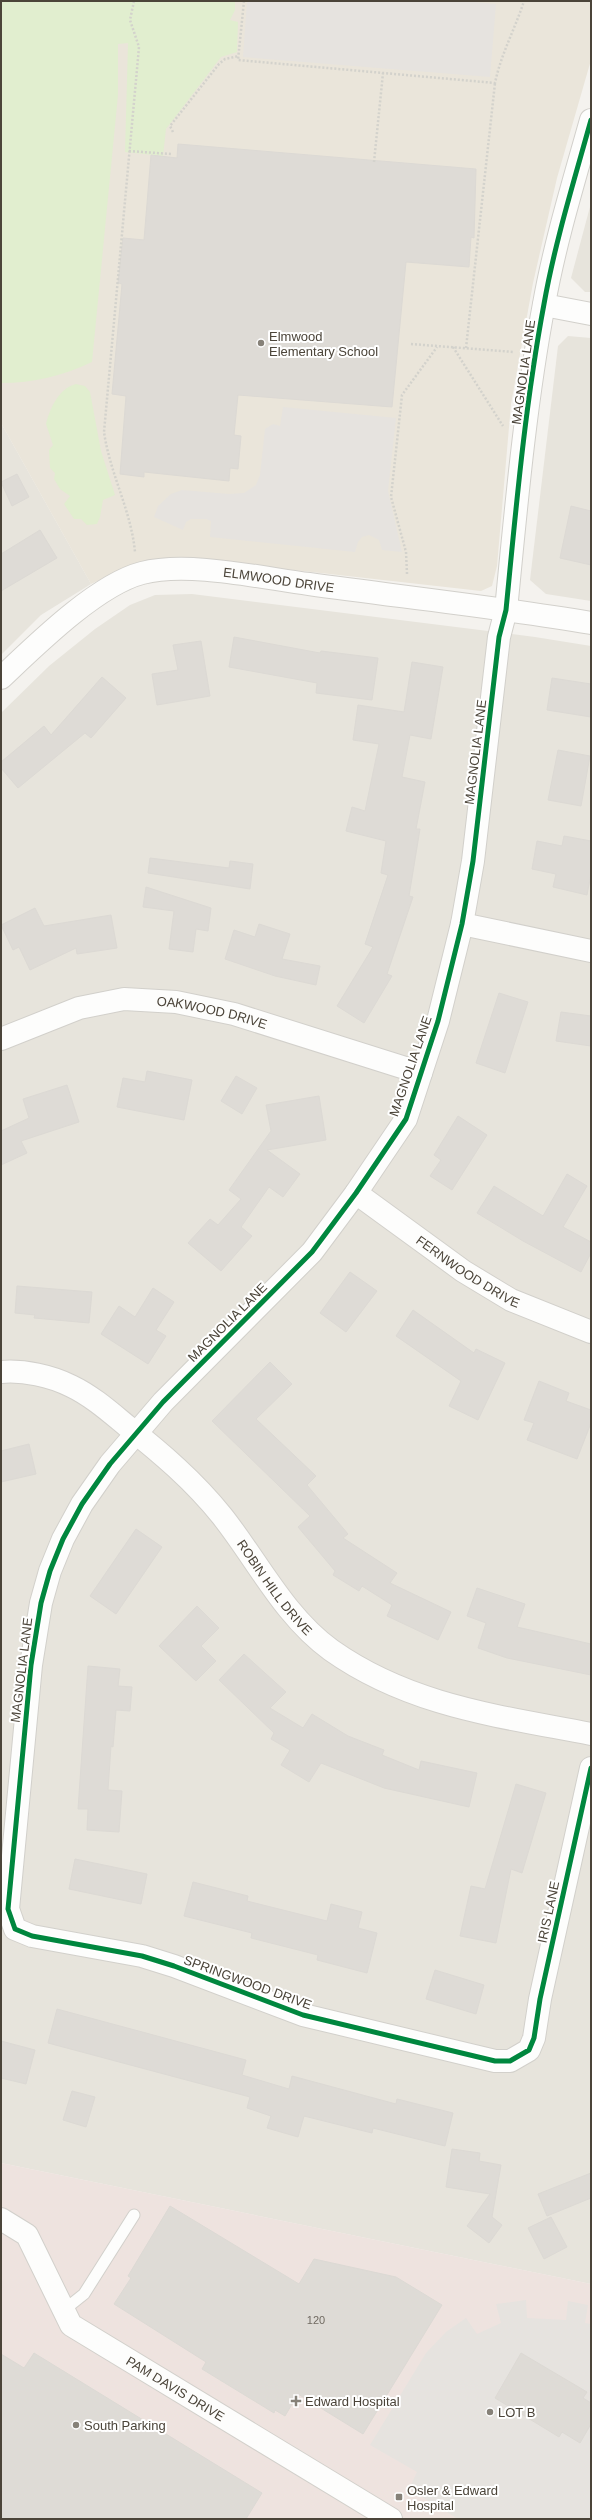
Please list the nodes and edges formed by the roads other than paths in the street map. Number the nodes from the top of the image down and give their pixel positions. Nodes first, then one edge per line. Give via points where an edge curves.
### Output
1 (591, 120) edge
2 (544, 305) junction
3 (591, 314) edge
4 (506, 610) junction
5 (591, 623) edge
6 (1, 678) edge
7 (462, 924) junction
8 (591, 951) edge
9 (1, 1039) edge
10 (421, 1073) junction
11 (356, 1193) junction
12 (591, 1332) edge
13 (1, 1372) edge
14 (137, 1433) junction
15 (591, 1734) edge
16 (591, 1768) edge
17 (15, 1928) joint
18 (520, 2057) joint
19 (134, 2215) dead end
20 (1, 2219) edge
21 (64, 2310) junction
22 (391, 2519) edge

1 - 2 street, MAGNOLIA LANE
2 - 3 street
2 - 4 street, MAGNOLIA LANE via 528,413
4 - 5 street, ELMWOOD DRIVE
4 - 6 street, ELMWOOD DRIVE via 223,572 192,570 142,573 94,599 53,630
4 - 7 street, MAGNOLIA LANE via 499,637 473,861
7 - 8 street
7 - 10 street, MAGNOLIA LANE via 438,1021
9 - 10 street, OAKWOOD DRIVE via 79,1008 124,999 176,1002 234,1014
10 - 11 street, MAGNOLIA LANE via 406,1119
11 - 12 street, FERNWOOD DRIVE via 463,1271 512,1300
11 - 14 street, MAGNOLIA LANE via 312,1252 163,1402
13 - 14 street, ROBIN HILL DRIVE via 34,1374 71,1385 96,1400
14 - 15 street, ROBIN HILL DRIVE via 194,1484 222,1516 292,1612 309,1632 331,1649 375,1677 405,1691 460,1709
14 - 17 street, MAGNOLIA LANE via 110,1464 78,1511 63,1538 41,1604 31,1665 8,1909
16 - 18 street, IRIS LANE via 540,1999 534,2038 528,2050
17 - 18 street, SPRINGWOOD DRIVE via 32,1936 88,1945 168,1964 303,2015 478,2059 510,2061
19 - 21 lane via 84,2294
20 - 21 street, PAM DAVIS DRIVE via 27,2235
21 - 22 street, PAM DAVIS DRIVE via 71,2324

